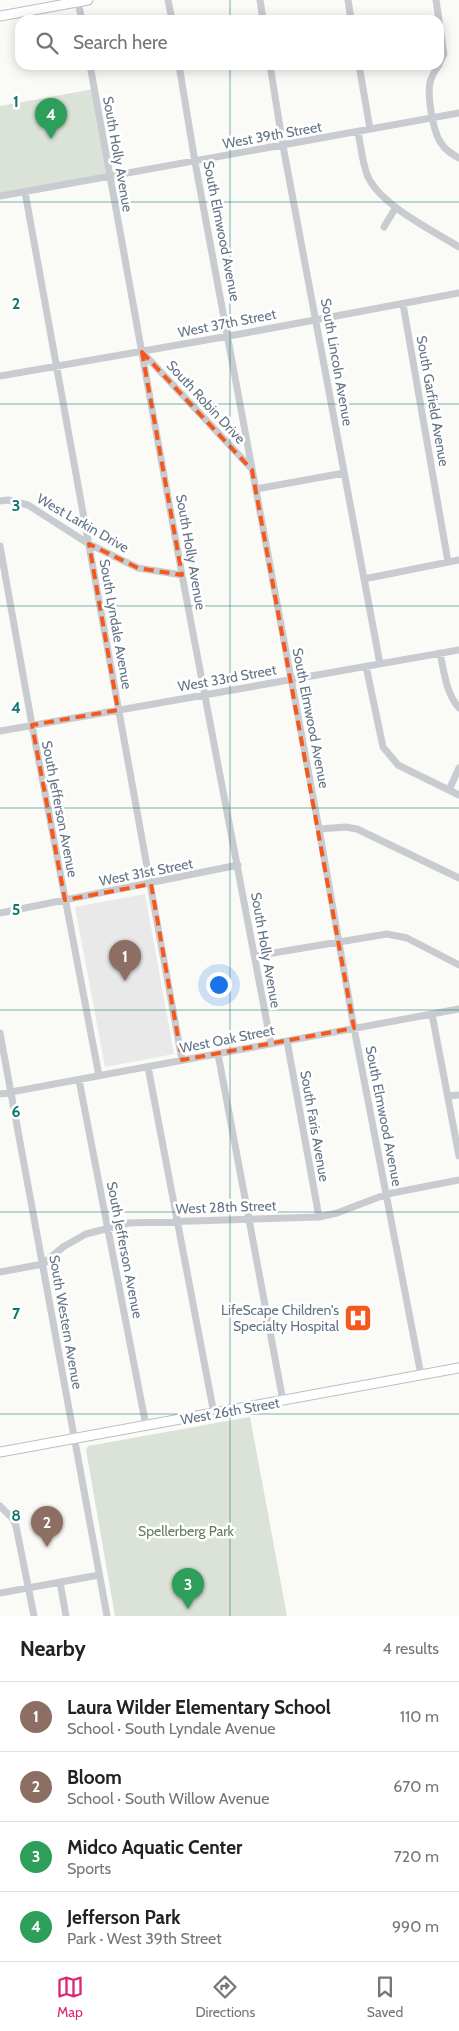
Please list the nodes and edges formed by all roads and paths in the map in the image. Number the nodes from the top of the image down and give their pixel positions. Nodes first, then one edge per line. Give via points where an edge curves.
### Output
1 (168, 0) edge
2 (260, 0) edge
3 (348, 0) edge
4 (436, 0) edge
5 (83, 1) edge
6 (82, 15) edge
7 (171, 15) edge
8 (262, 15) edge
9 (351, 15) edge
10 (438, 15) edge
11 (0, 16) edge
12 (91, 70) edge
13 (180, 70) edge
14 (271, 70) edge
15 (360, 70) edge
16 (436, 70) edge
17 (459, 114) edge
18 (433, 118) junction
19 (370, 129) junction
20 (358, 132) junction
21 (283, 146) junction
22 (459, 158) edge
23 (195, 162) junction
24 (110, 178) junction
25 (25, 192) junction
26 (0, 196) edge
27 (396, 207) junction
28 (384, 227) dead end
29 (459, 247) edge
30 (459, 293) edge
31 (403, 304) junction
32 (317, 319) junction
33 (229, 336) junction
34 (142, 352) junction
35 (57, 367) junction
36 (0, 376) edge
37 (252, 470) junction
38 (344, 473) junction
39 (256, 489) junction
40 (0, 501) edge
41 (89, 544) junction
42 (0, 546) edge
43 (459, 560) edge
44 (448, 562) junction
45 (182, 574) junction
46 (364, 578) junction
47 (459, 650) edge
48 (440, 653) junction
49 (380, 664) junction
50 (366, 666) junction
51 (291, 680) junction
52 (205, 695) junction
53 (459, 708) edge
54 (118, 710) junction
55 (32, 726) junction
56 (0, 731) edge
57 (459, 768) edge
58 (449, 790) junction
59 (459, 795) edge
60 (320, 829) junction
61 (238, 866) junction
62 (459, 878) edge
63 (151, 884) junction
64 (65, 900) junction
65 (0, 913) edge
66 (339, 942) junction
67 (255, 956) junction
68 (459, 965) edge
69 (459, 1009) edge
70 (432, 1014) junction
71 (354, 1028) junction
72 (0, 1033) edge
73 (287, 1041) junction
74 (272, 1044) junction
75 (218, 1054) junction
76 (182, 1060) junction
77 (148, 1067) junction
78 (99, 1076) junction
79 (79, 1080) junction
80 (11, 1092) junction
81 (0, 1094) edge
82 (459, 1095) edge
83 (448, 1096) junction
84 (459, 1156) edge
85 (459, 1180) edge
86 (387, 1194) junction
87 (319, 1216) junction
88 (250, 1220) junction
89 (178, 1222) junction
90 (108, 1227) junction
91 (43, 1264) junction
92 (0, 1272) edge
93 (459, 1368) edge
94 (421, 1375) junction
95 (283, 1401) junction
96 (214, 1414) junction
97 (146, 1426) junction
98 (74, 1439) junction
99 (0, 1452) edge
100 (0, 1506) edge
101 (100, 1575) junction
102 (60, 1582) junction
103 (28, 1587) junction
104 (0, 1593) edge
105 (34, 1616) edge
106 (66, 1616) edge
107 (107, 1616) edge

1 - 7 street
2 - 8 street
3 - 9 street
4 - 10 street
5 - 6 street
5 - 11 main road
12 - 24 street, South Holly Avenue
13 - 23 street, South Elmwood Avenue
14 - 21 street, South Lincoln Avenue
15 - 19 street
16 - 18 street via 429,90
17 - 18 street, West 39th Street
18 - 19 street, West 39th Street
18 - 22 street via 440,143
19 - 20 street, West 39th Street
20 - 21 street, West 39th Street
20 - 27 street via 368,176 377,191
21 - 23 street, West 39th Street
21 - 32 street, South Lincoln Avenue
23 - 24 street, West 39th Street
23 - 33 street, South Elmwood Avenue
24 - 25 street, West 39th Street
24 - 34 street, South Holly Avenue
25 - 26 street, West 39th Street
25 - 35 street, South Lyndale Avenue
27 - 28 street
27 - 29 street
30 - 31 street, West 37th Street
31 - 32 street, West 37th Street
31 - 44 street, South Garfield Avenue
32 - 33 street, West 37th Street
32 - 38 street, South Lincoln Avenue
33 - 34 street, West 37th Street
33 - 37 street, South Elmwood Avenue
34 - 35 street, West 37th Street
34 - 37 street, South Robin Drive
34 - 45 street, South Holly Avenue
35 - 36 street, West 37th Street
35 - 41 street, South Lyndale Avenue
37 - 39 street, South Elmwood Avenue
38 - 39 street
38 - 46 street, South Lincoln Avenue
39 - 51 street, South Elmwood Avenue
40 - 41 street, West Larkin Drive via 28,505
41 - 45 street, West Larkin Drive via 138,568
41 - 54 street, South Lyndale Avenue
42 - 55 street, South Jefferson Avenue
43 - 44 street
44 - 46 street
45 - 52 street, South Holly Avenue
46 - 49 street, South Lincoln Avenue
47 - 48 street, West 33rd Street
48 - 49 street, West 33rd Street
48 - 53 street via 446,684
49 - 50 street, West 33rd Street
50 - 51 street, West 33rd Street
50 - 58 street via 383,747 398,765
51 - 52 street, West 33rd Street
51 - 60 street, South Elmwood Avenue
52 - 54 street, West 33rd Street
52 - 61 street, South Holly Avenue
54 - 55 street, West 33rd Street
54 - 63 street, South Lyndale Avenue
55 - 56 street, West 33rd Street
55 - 64 street, South Jefferson Avenue
57 - 58 street
58 - 59 street
60 - 62 street via 357,829
60 - 66 street, South Elmwood Avenue
61 - 63 street, West 31st Street
61 - 67 street, South Holly Avenue
63 - 64 street, West 31st Street
63 - 76 street, South Lyndale Avenue
64 - 65 street, West 31st Street
64 - 78 street, South Jefferson Avenue
66 - 67 street
66 - 68 street via 372,935 397,935
66 - 71 street, South Elmwood Avenue
67 - 74 street, South Holly Avenue
69 - 70 street, West Oak Street
70 - 71 street, West Oak Street
70 - 83 street
71 - 73 street, West Oak Street
71 - 86 street, South Elmwood Avenue
72 - 80 street, South Western Avenue
73 - 74 street, West Oak Street
73 - 87 street, South Faris Avenue
74 - 75 street, West Oak Street
75 - 76 street, West Oak Street
75 - 88 street
76 - 77 street, West Oak Street
77 - 78 street, West Oak Street
77 - 89 street
78 - 79 street, West Oak Street
79 - 80 street, West Oak Street
79 - 90 street, South Jefferson Avenue
80 - 81 street, West Oak Street
80 - 91 street, South Western Avenue
82 - 83 street
83 - 84 street
85 - 86 street, West 28th Street
86 - 87 street, West 28th Street
86 - 94 street, South Elmwood Avenue
87 - 88 street, West 28th Street
88 - 89 street, West 28th Street
88 - 95 street
89 - 90 street, West 28th Street
89 - 96 street
90 - 91 street, West 28th Street via 75,1240
90 - 97 street, South Jefferson Avenue
91 - 92 street, West 28th Street
91 - 98 street, South Western Avenue
93 - 94 main road, West 26th Street
94 - 95 main road, West 26th Street
95 - 96 main road, West 26th Street
96 - 97 main road, West 26th Street
97 - 98 main road, West 26th Street
98 - 99 main road, West 26th Street
98 - 101 street, South Western Avenue
100 - 103 street via 16,1526
101 - 102 street
101 - 107 street, South Western Avenue
102 - 103 street
102 - 106 street
103 - 104 street
103 - 105 street

